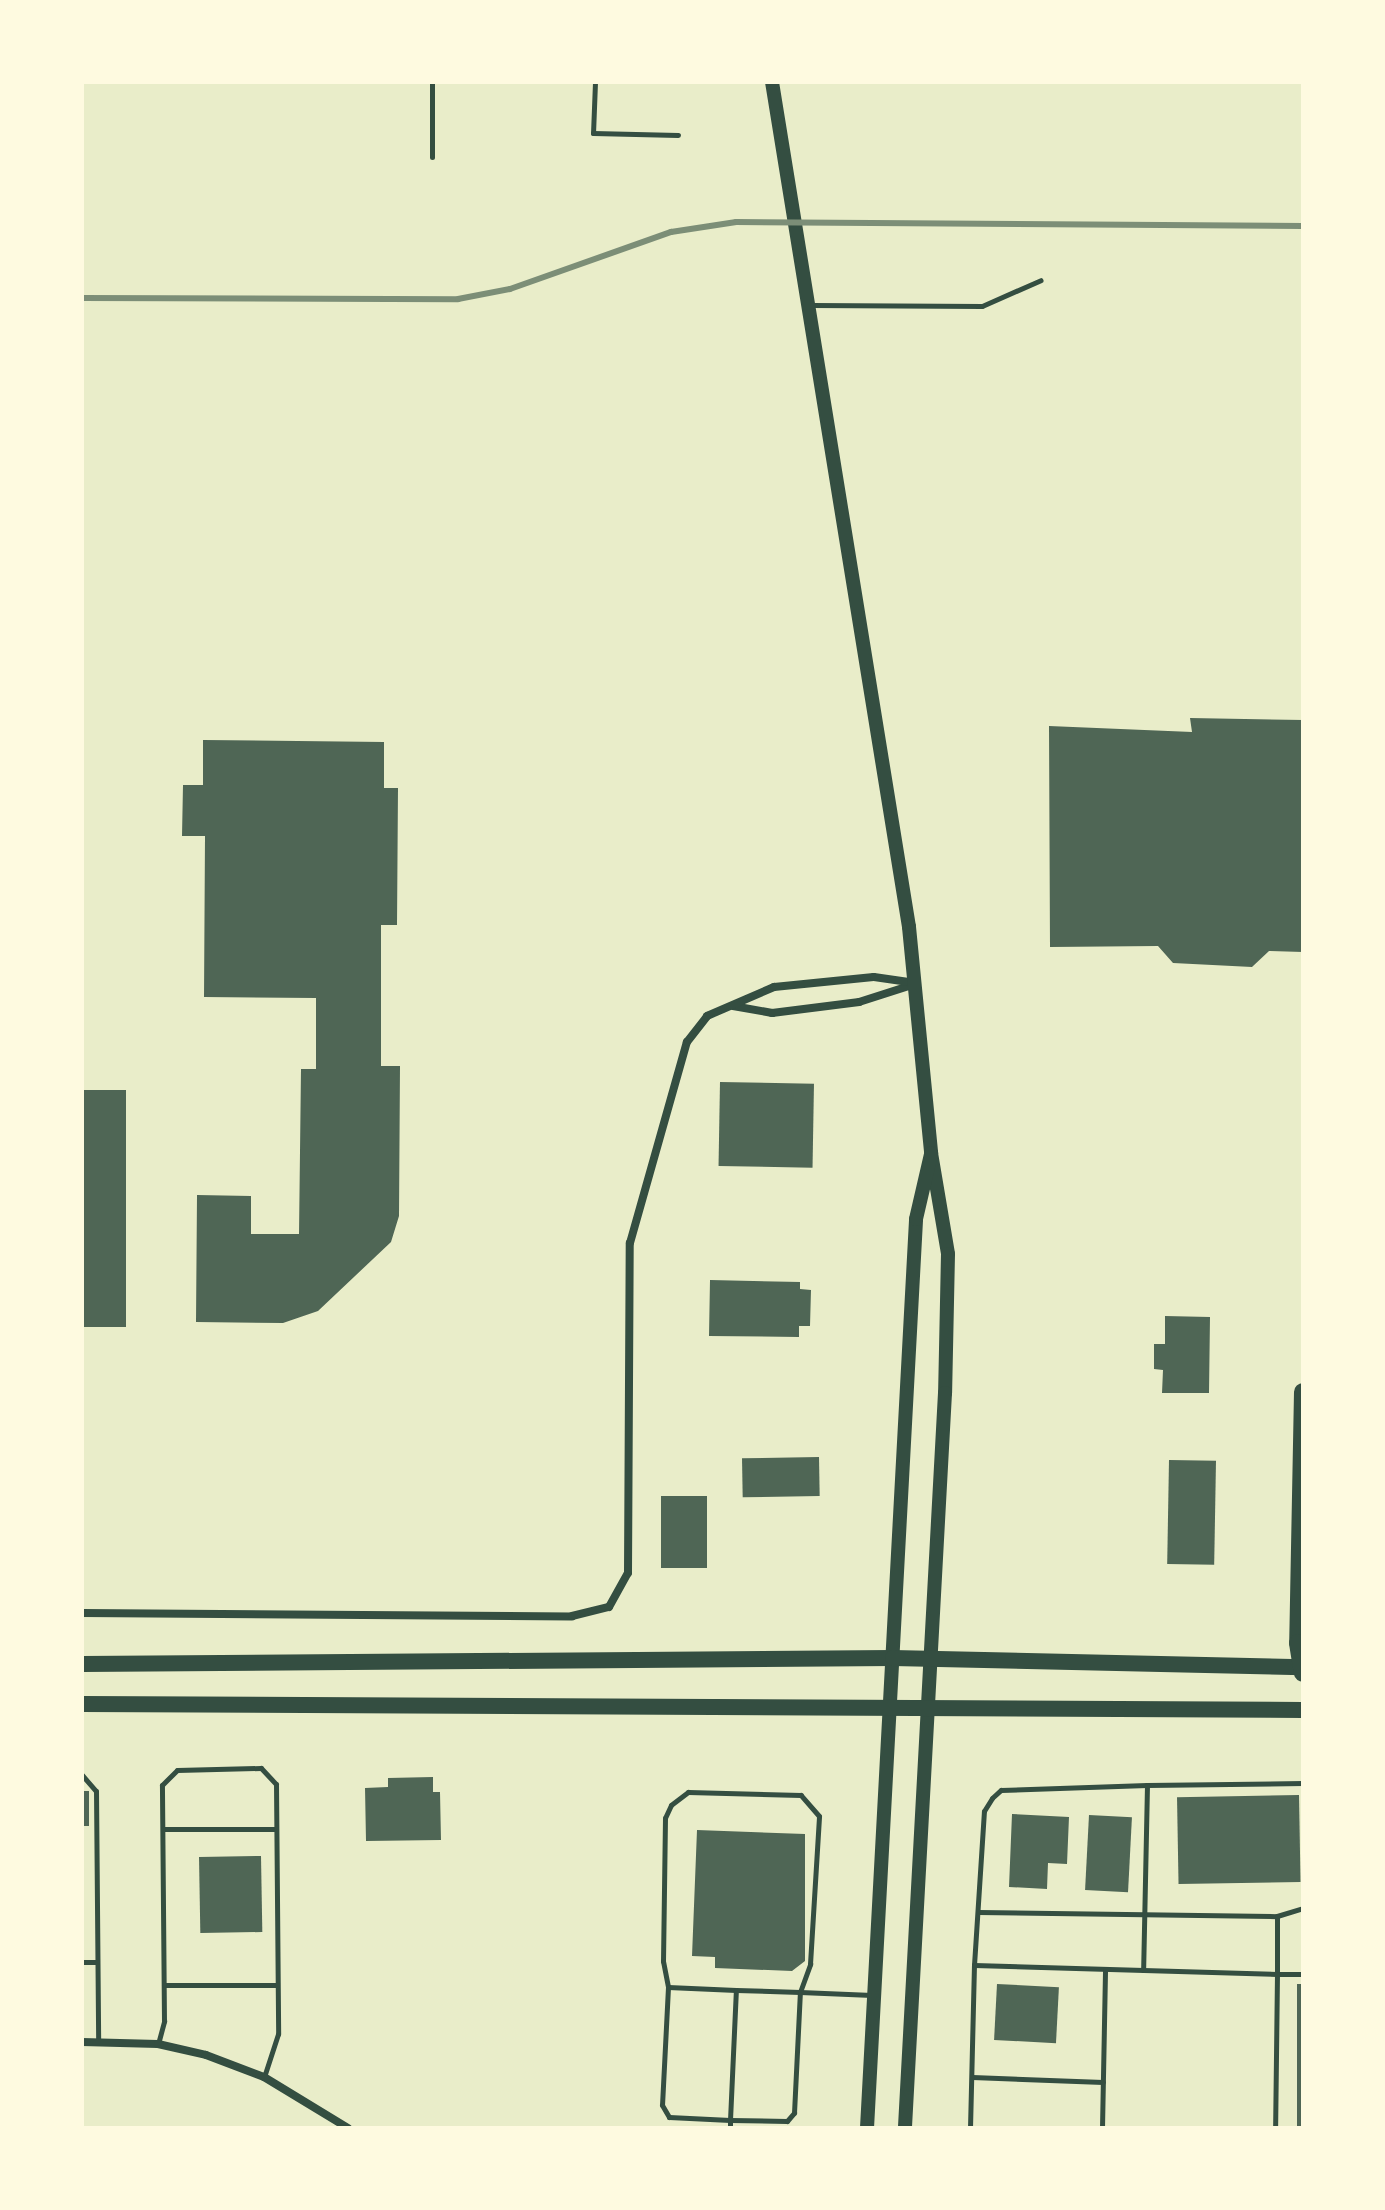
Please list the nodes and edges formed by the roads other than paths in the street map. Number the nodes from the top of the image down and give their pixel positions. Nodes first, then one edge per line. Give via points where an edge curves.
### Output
1 (432, 82) edge
2 (595, 82) edge
3 (772, 82) edge
4 (678, 135) dead end
5 (432, 157) dead end
6 (1041, 280) dead end
7 (807, 305) junction
8 (916, 983) junction
9 (732, 1006) junction
10 (931, 1153) junction
11 (1303, 1392) edge
12 (82, 1613) edge
13 (893, 1658) junction
14 (930, 1658) junction
15 (82, 1664) edge
16 (1301, 1669) edge
17 (82, 1704) edge
18 (927, 1706) junction
19 (890, 1707) junction
20 (1303, 1710) edge
21 (82, 1775) edge
22 (1303, 1783) edge
23 (1147, 1785) junction
24 (163, 1829) junction
25 (276, 1829) junction
26 (1303, 1908) edge
27 (978, 1912) junction
28 (1145, 1916) junction
29 (1277, 1916) junction
30 (82, 1962) edge
31 (97, 1962) junction
32 (974, 1965) junction
33 (1105, 1969) junction
34 (1143, 1970) junction
35 (1277, 1974) junction
36 (1303, 1974) edge
37 (164, 1985) junction
38 (277, 1985) junction
39 (668, 1987) junction
40 (736, 1990) junction
41 (800, 1992) junction
42 (874, 1996) junction
43 (82, 2042) edge
44 (98, 2043) junction
45 (158, 2044) junction
46 (264, 2077) junction
47 (972, 2077) junction
48 (1103, 2082) junction
49 (730, 2120) junction
50 (348, 2128) edge
51 (730, 2128) edge
52 (867, 2128) edge
53 (905, 2128) edge
54 (970, 2128) edge
55 (1102, 2128) edge
56 (1275, 2128) edge

1 - 5 lane
2 - 4 lane via 593,133
3 - 7 main road
6 - 7 lane via 982,306
7 - 8 main road
8 - 9 street via 859,1002 772,1013
8 - 9 street via 851,978 774,987
8 - 10 main road
9 - 12 street via 707,1016 687,1042 635,1219 629,1264 628,1573 609,1607 572,1616
10 - 13 main road via 916,1219
10 - 14 main road via 943,1206 949,1282
11 - 16 highway
13 - 14 highway
13 - 15 highway
13 - 19 main road
14 - 16 highway
14 - 18 main road
17 - 19 highway
18 - 19 highway
18 - 20 highway
18 - 53 main road
19 - 42 main road
21 - 31 lane via 96,1791
22 - 23 lane
23 - 27 lane via 1001,1790 984,1811
23 - 28 lane
24 - 25 lane
24 - 25 lane via 162,1785 177,1770 261,1768 276,1784
24 - 37 lane
25 - 38 lane
26 - 29 lane
27 - 28 lane
27 - 32 lane
28 - 29 lane
28 - 34 lane
29 - 35 lane
30 - 31 lane
31 - 44 lane
32 - 33 lane
32 - 47 lane
33 - 34 lane
33 - 48 lane
34 - 35 lane
35 - 36 lane
35 - 56 lane
37 - 38 lane
37 - 45 lane
38 - 46 lane via 275,2052
39 - 40 lane
39 - 41 lane via 663,1961 665,1818 671,1805 688,1792 801,1795 819,1816 810,1964
39 - 49 lane via 662,2105 669,2117
40 - 41 lane
40 - 49 lane
41 - 42 lane
41 - 49 lane via 794,2113 787,2121
42 - 52 main road
43 - 44 street
44 - 45 street
45 - 46 street
46 - 50 street
47 - 48 lane
47 - 54 lane
48 - 55 lane
49 - 51 lane

